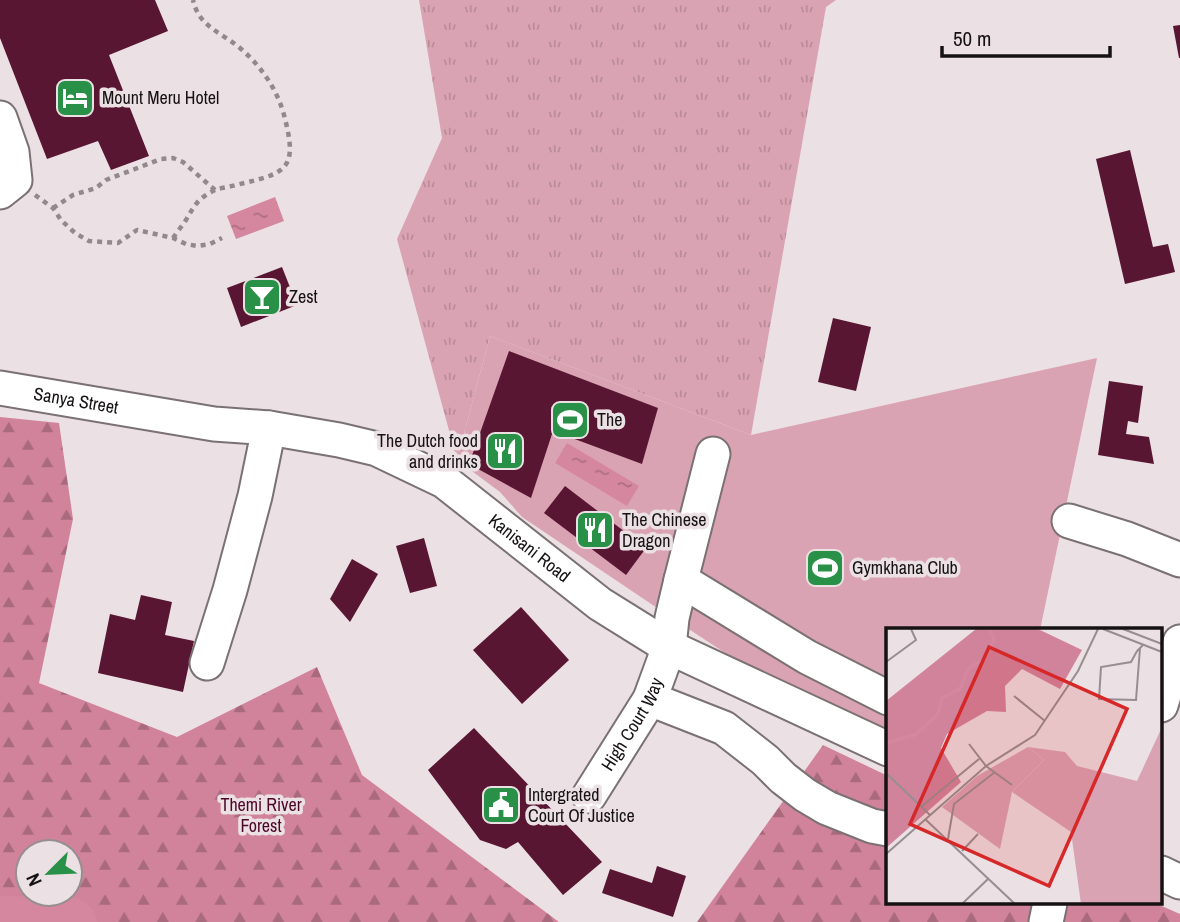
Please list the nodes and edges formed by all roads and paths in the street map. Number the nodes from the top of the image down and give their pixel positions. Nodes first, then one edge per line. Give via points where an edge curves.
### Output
1 (192, 0) edge
2 (0, 118) edge
3 (8, 186) edge
4 (215, 190) junction
5 (53, 208) junction
6 (173, 238) junction
7 (222, 238) dead end
8 (0, 388) edge
9 (152, 414) joint
10 (269, 428) junction
11 (713, 454) dead end
12 (1069, 520) dead end
13 (1180, 560) edge
14 (681, 580) junction
15 (1180, 642) edge
16 (669, 648) junction
17 (207, 663) dead end
18 (1164, 686) edge
19 (886, 697) edge
20 (650, 699) junction
21 (886, 749) edge
22 (589, 796) dead end
23 (886, 829) edge
24 (1162, 873) edge
25 (1180, 882) edge
26 (1049, 904) edge
27 (1046, 922) edge

1 - 4 path via 206,24 239,47 279,96 290,155 284,169 269,177
2 - 3 street via 12,152
3 - 5 path
4 - 5 path via 183,162 160,159
4 - 6 path via 197,201
5 - 6 path via 75,233 89,241 118,243 137,230
6 - 7 path via 197,246
8 - 9 street, Sanya Street
9 - 10 street, Kanisani Road
10 - 16 street, Kanisani Road via 377,449 444,481 600,604
10 - 17 street via 249,522
11 - 14 street, High Court Way
12 - 13 street
14 - 16 street, High Court Way
14 - 19 street via 807,657
15 - 18 street
16 - 20 street, High Court Way
16 - 21 street, Kanisani Road
20 - 22 street, High Court Way
20 - 23 street via 724,728 827,808
24 - 25 street
26 - 27 street

